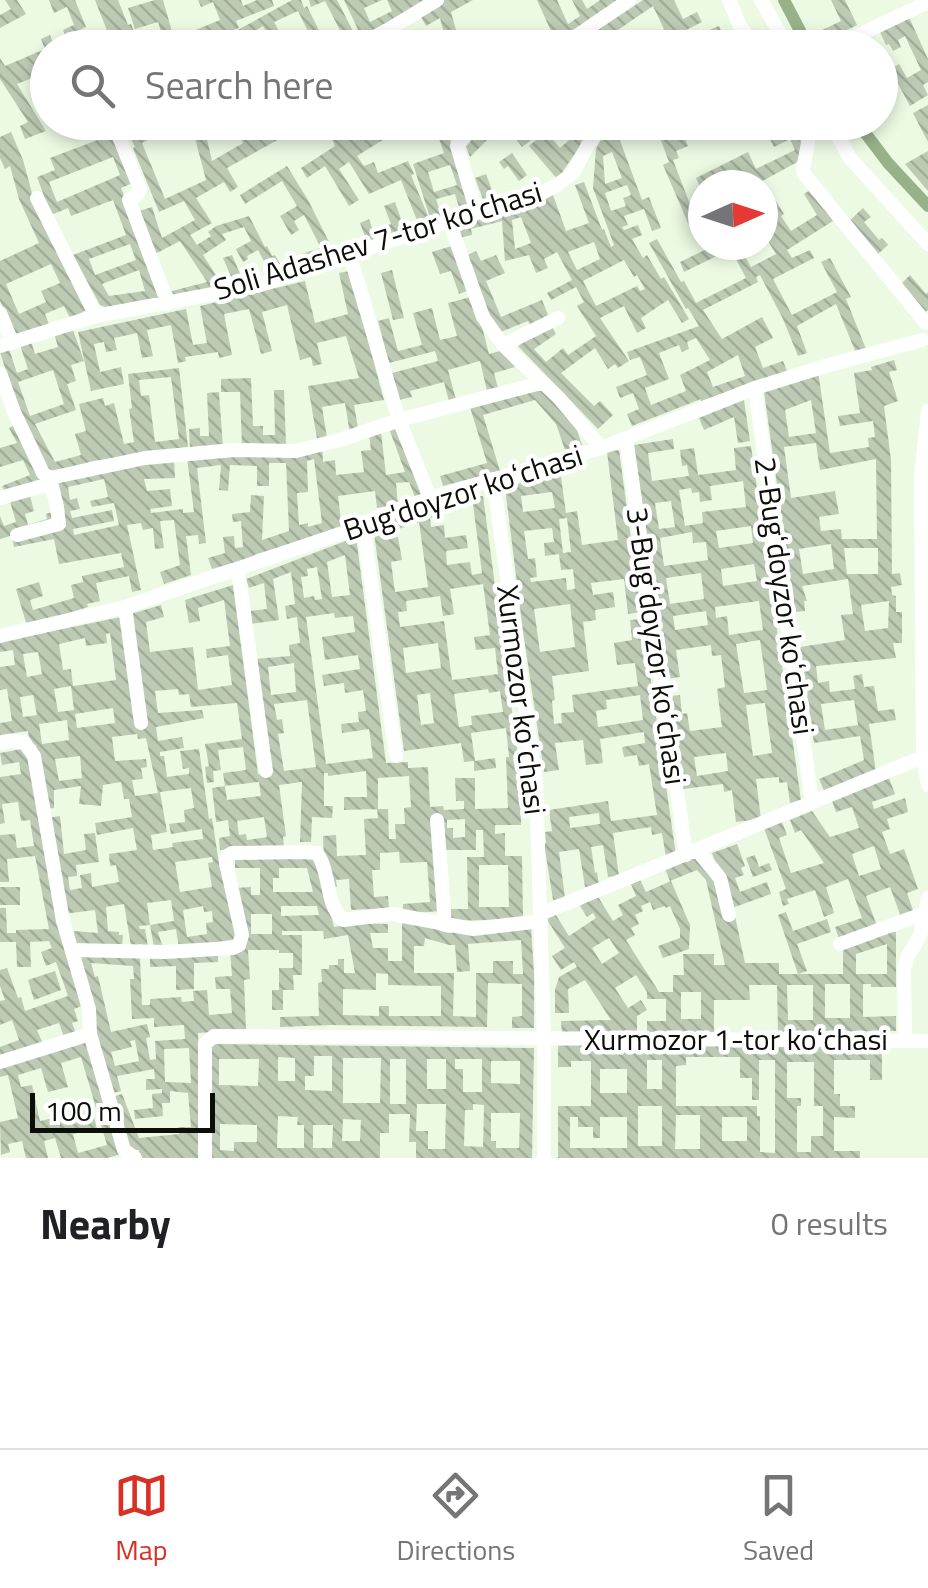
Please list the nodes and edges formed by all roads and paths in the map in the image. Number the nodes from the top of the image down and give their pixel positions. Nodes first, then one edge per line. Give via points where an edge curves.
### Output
1 (438, 0) edge
2 (628, 0) edge
3 (729, 0) edge
4 (761, 0) edge
5 (928, 2) edge
6 (388, 30) edge
7 (585, 30) edge
8 (743, 30) edge
9 (778, 30) edge
10 (868, 30) edge
11 (120, 140) edge
12 (462, 140) edge
13 (591, 140) edge
14 (808, 140) edge
15 (840, 140) edge
16 (37, 198) dead end
17 (477, 213) junction
18 (449, 221) junction
19 (928, 244) edge
20 (350, 256) junction
21 (168, 304) junction
22 (0, 313) edge
23 (96, 316) junction
24 (558, 318) dead end
25 (927, 323) edge
26 (922, 340) junction
27 (6, 344) edge
28 (503, 345) junction
29 (928, 355) edge
30 (0, 373) edge
31 (541, 383) junction
32 (755, 388) junction
33 (928, 411) edge
34 (398, 420) junction
35 (626, 438) junction
36 (601, 448) junction
37 (50, 478) junction
38 (492, 479) junction
39 (0, 498) edge
40 (430, 498) junction
41 (363, 526) junction
42 (17, 535) dead end
43 (238, 570) junction
44 (124, 607) junction
45 (0, 636) edge
46 (141, 723) dead end
47 (0, 742) edge
48 (396, 756) dead end
49 (926, 757) edge
50 (266, 772) dead end
51 (928, 786) edge
52 (812, 803) junction
53 (437, 820) dead end
54 (692, 852) junction
55 (926, 906) edge
56 (729, 915) dead end
57 (540, 918) junction
58 (445, 926) junction
59 (840, 944) dead end
60 (72, 950) junction
61 (90, 1034) junction
62 (544, 1039) junction
63 (905, 1040) junction
64 (928, 1041) edge
65 (0, 1062) edge
66 (135, 1158) edge
67 (205, 1158) edge
68 (544, 1158) edge

1 - 6 street
2 - 7 street
3 - 8 street
4 - 9 street
5 - 10 street
11 - 21 street via 140,189 128,200
12 - 17 street via 457,146
13 - 17 street, Soli Adashev 7-tor koʻchasi via 557,185
14 - 25 street via 804,174
15 - 19 street
16 - 23 street
17 - 18 street, Soli Adashev 7-tor koʻchasi
18 - 20 street, Soli Adashev 7-tor koʻchasi
18 - 28 street via 482,317
20 - 21 street, Soli Adashev 7-tor koʻchasi via 260,285
20 - 34 street
21 - 23 street, Soli Adashev 7-tor koʻchasi
22 - 27 street
23 - 27 street, Soli Adashev 7-tor koʻchasi
24 - 28 street
25 - 26 street
26 - 29 street
26 - 32 street, Bug'doyzor koʻchasi
28 - 31 street
30 - 37 street
31 - 34 street
31 - 36 street
32 - 35 street, Bug'doyzor koʻchasi
32 - 52 street, 2-Bugʻdoyzor koʻchasi
33 - 49 street via 921,476
34 - 37 street via 296,450 146,458
34 - 40 street
35 - 36 street, Bug'doyzor koʻchasi
35 - 54 street, 3-Bugʻdoyzor koʻchasi
36 - 38 street, Bug'doyzor koʻchasi
37 - 39 street
37 - 42 street via 59,524
38 - 40 street, Bug'doyzor koʻchasi
38 - 57 street, Xurmozor koʻchasi via 536,783
40 - 41 street, Bug'doyzor koʻchasi
41 - 43 street, Bug'doyzor koʻchasi
41 - 48 street
43 - 44 street, Bug'doyzor koʻchasi
43 - 50 street
44 - 45 street, Bug'doyzor koʻchasi
44 - 46 street
47 - 60 street via 24,742 34,756
49 - 51 street
49 - 52 street
52 - 54 street
53 - 58 street
54 - 56 street via 720,878
54 - 57 street
55 - 59 street
55 - 63 street via 904,970
57 - 58 street via 473,929
57 - 62 street, Xurmozor koʻchasi
58 - 60 street via 392,914 342,920 317,854 232,853 226,863 239,945
60 - 61 street
61 - 65 street
61 - 66 street via 124,1150
62 - 63 street, Xurmozor 1-tor koʻchasi
62 - 67 street, Xurmozor 1-tor koʻchasi via 214,1036 205,1044
62 - 68 street, Xurmozor koʻchasi
63 - 64 street, Xurmozor 1-tor koʻchasi

